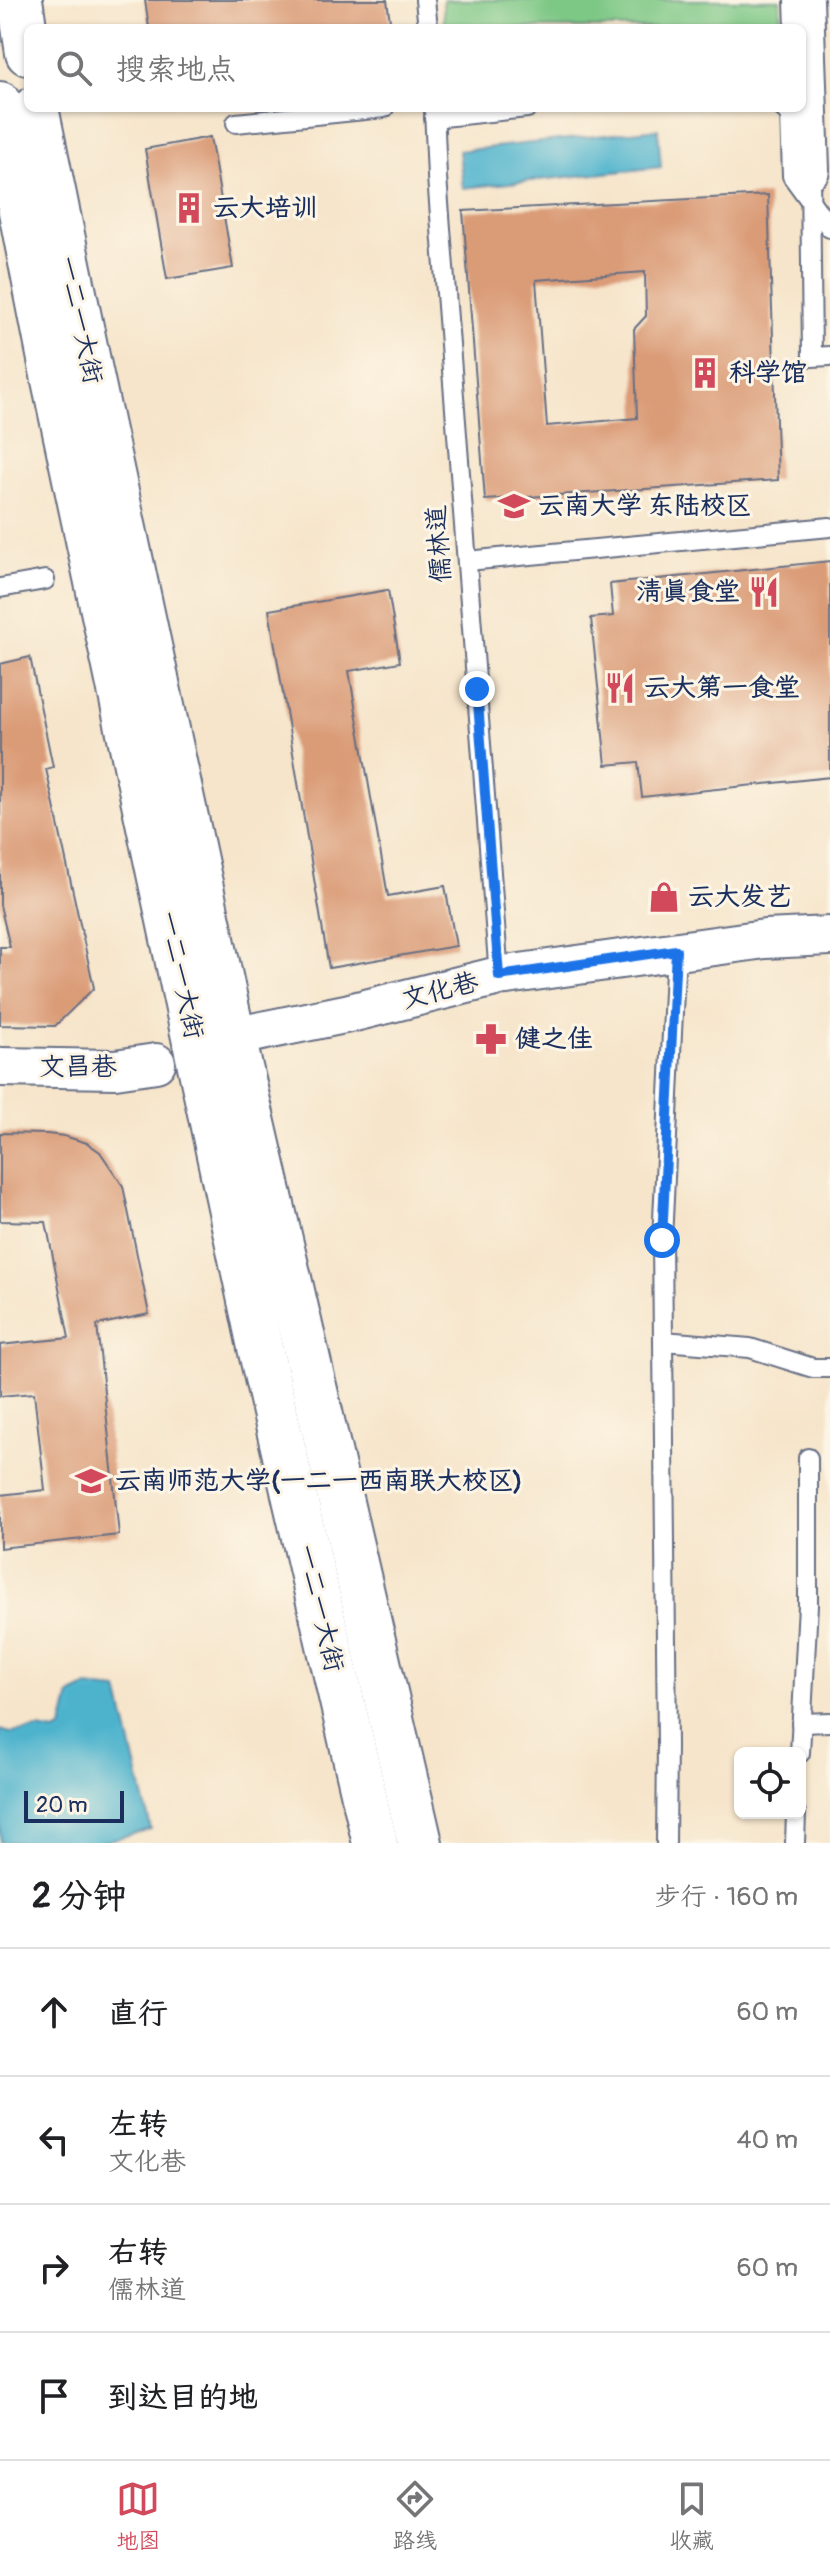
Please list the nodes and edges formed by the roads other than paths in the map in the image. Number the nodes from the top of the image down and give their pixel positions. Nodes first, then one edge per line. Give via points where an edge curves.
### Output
1 (20, 0) edge
2 (425, 0) edge
3 (804, 0) edge
4 (428, 24) edge
5 (805, 24) edge
6 (24, 26) edge
7 (806, 53) edge
8 (0, 104) edge
9 (37, 112) edge
10 (345, 112) edge
11 (788, 112) edge
12 (434, 113) edge
13 (236, 123) dead end
14 (811, 186) junction
15 (830, 228) edge
16 (830, 356) edge
17 (830, 527) edge
18 (467, 561) junction
19 (45, 580) dead end
20 (0, 588) edge
21 (830, 936) edge
22 (676, 950) junction
23 (499, 976) junction
24 (215, 1041) junction
25 (156, 1063) dead end
26 (0, 1067) edge
27 (663, 1341) junction
28 (830, 1368) edge
29 (808, 1458) dead end
30 (830, 1722) edge
31 (801, 1723) junction
32 (800, 1747) edge
33 (796, 1819) edge
34 (375, 1843) edge
35 (420, 1843) edge
36 (666, 1843) edge
37 (795, 1843) edge

1 - 6 main road
2 - 4 lane
3 - 5 street
7 - 14 street
8 - 24 main road, 一二一大街 via 54,380
9 - 24 main road, 一二一大街
10 - 13 lane
11 - 14 lane via 792,176
12 - 18 lane, 儒林道
14 - 15 lane
14 - 16 lane via 812,357
17 - 18 lane
18 - 23 lane, 儒林道
19 - 20 lane
21 - 22 street, 文化巷
22 - 23 street, 文化巷
22 - 27 lane via 662,1240
23 - 24 street, 文化巷
24 - 34 main road, 一二一大街 via 261,1352
24 - 35 main road, 一二一大街
25 - 26 street, 文昌巷 via 115,1069
27 - 28 lane via 750,1348 813,1368
27 - 36 lane
29 - 31 lane
30 - 31 lane
31 - 32 lane
33 - 37 lane

